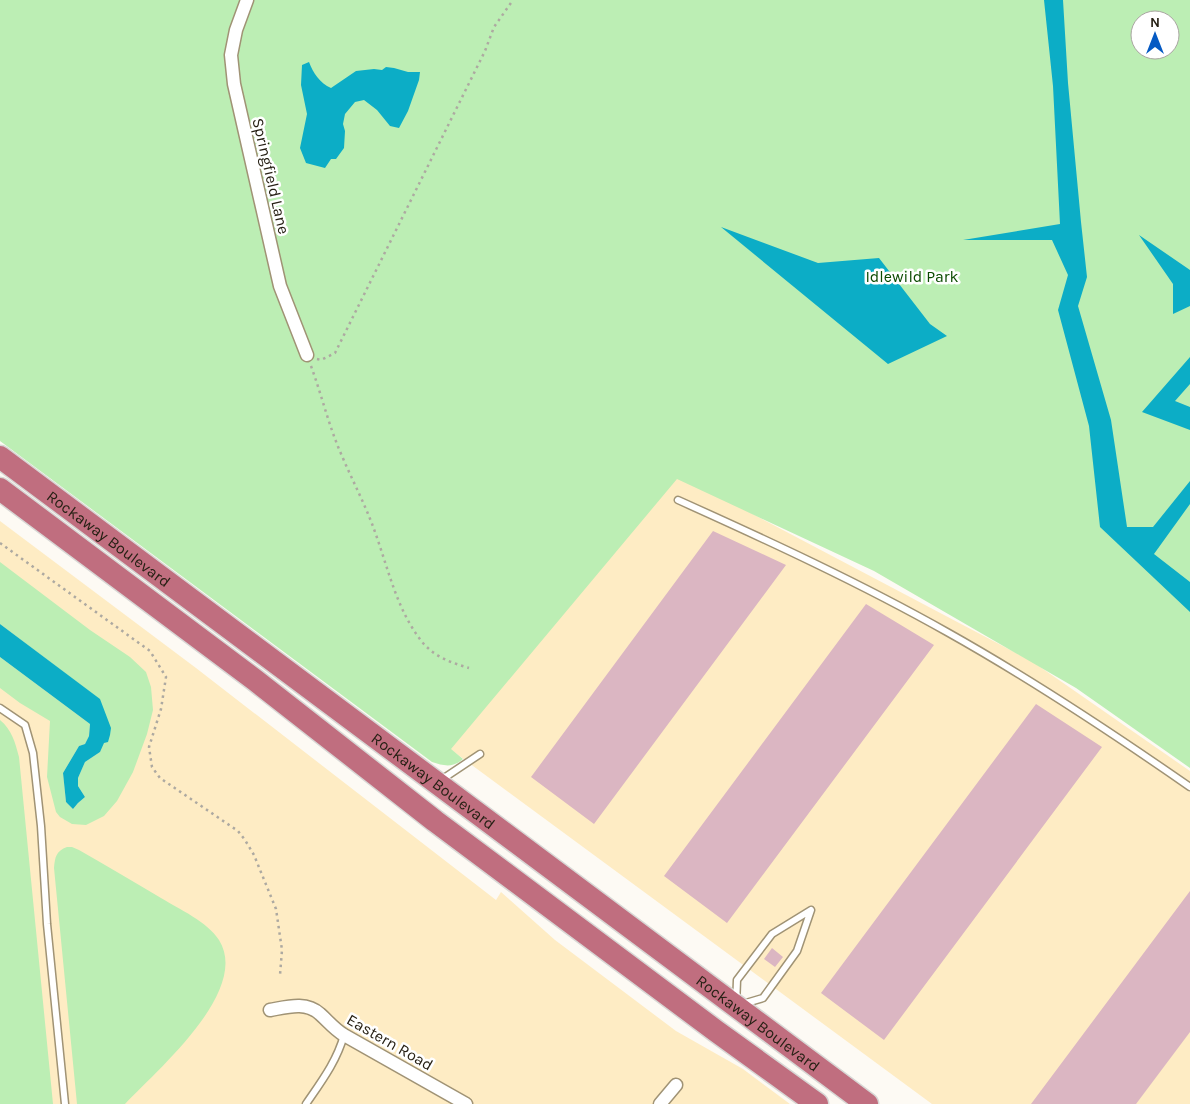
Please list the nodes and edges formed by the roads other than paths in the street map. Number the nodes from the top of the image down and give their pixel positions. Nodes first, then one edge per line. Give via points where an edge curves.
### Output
1 (247, 0) edge
2 (307, 356) road end
3 (0, 457) edge
4 (0, 489) edge
5 (678, 500) dead end
6 (0, 708) edge
7 (480, 754) dead end
8 (437, 783) junction
9 (1190, 787) edge
10 (736, 1006) junction
11 (270, 1010) dead end
12 (344, 1035) junction
13 (676, 1085) dead end
14 (65, 1104) edge
15 (306, 1104) edge
16 (465, 1104) edge
17 (660, 1104) edge
18 (817, 1104) edge
19 (867, 1104) edge

1 - 2 street, Springfield Lane via 231,54 234,84 280,286
3 - 8 highway, Rockaway Boulevard
4 - 18 highway, Rockaway Boulevard via 248,674 436,821
5 - 9 lane via 818,564 948,633 1084,716
6 - 14 lane via 25,725 33,753
7 - 8 lane
8 - 10 highway, Rockaway Boulevard
10 - 10 lane via 763,998 797,951 811,910 772,934 737,980
10 - 19 highway, Rockaway Boulevard
11 - 12 street, Eastern Road via 307,1007
12 - 15 lane via 332,1064
12 - 16 street, Eastern Road
13 - 17 street

